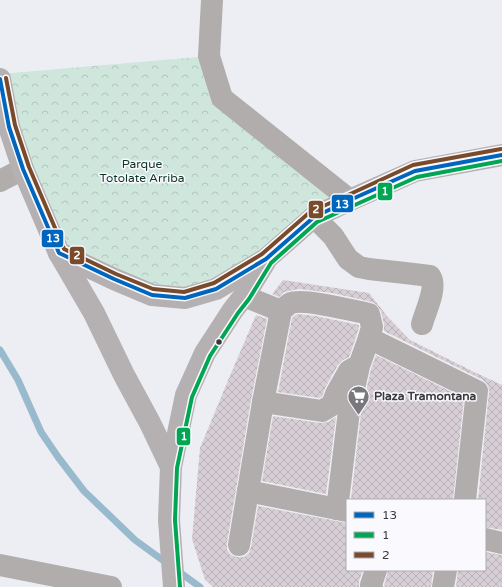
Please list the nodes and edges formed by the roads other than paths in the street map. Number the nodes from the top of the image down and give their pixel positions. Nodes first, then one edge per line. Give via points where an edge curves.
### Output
1 (212, 0) edge
2 (0, 79) edge
3 (502, 155) edge
4 (23, 169) junction
5 (0, 181) edge
6 (350, 200) junction
7 (314, 217) junction
8 (59, 253) junction
9 (266, 259) junction
10 (244, 296) junction
11 (281, 311) junction
12 (422, 324) dead end
13 (369, 338) junction
14 (359, 366) junction
15 (263, 402) junction
16 (171, 466) junction
17 (248, 491) junction
18 (465, 499) edge
19 (342, 510) edge
20 (486, 539) edge
21 (502, 543) edge
22 (239, 545) dead end
23 (0, 565) edge
24 (376, 571) edge
25 (446, 571) edge
26 (173, 582) edge
27 (111, 587) edge
28 (372, 587) edge
29 (443, 587) edge

1 - 6 street via 209,56 222,98
2 - 4 main road via 9,127
3 - 6 main road via 415,171
4 - 5 street
4 - 8 main road
6 - 7 main road
7 - 9 main road
7 - 12 street via 334,236 348,259 359,267 430,276 432,290
8 - 9 main road via 152,295 185,298 216,289
8 - 16 main road via 94,313
9 - 10 main road
10 - 11 street
10 - 16 main road via 205,353 186,395
11 - 13 street via 291,303 304,302 368,314 372,327
11 - 15 street
13 - 14 street
13 - 18 street via 477,391
14 - 15 street via 349,371 332,405 322,411
14 - 19 street via 349,411
15 - 17 street
16 - 26 main road via 169,520
17 - 19 street
17 - 22 street
20 - 21 street
23 - 27 street
24 - 28 street
25 - 29 street

